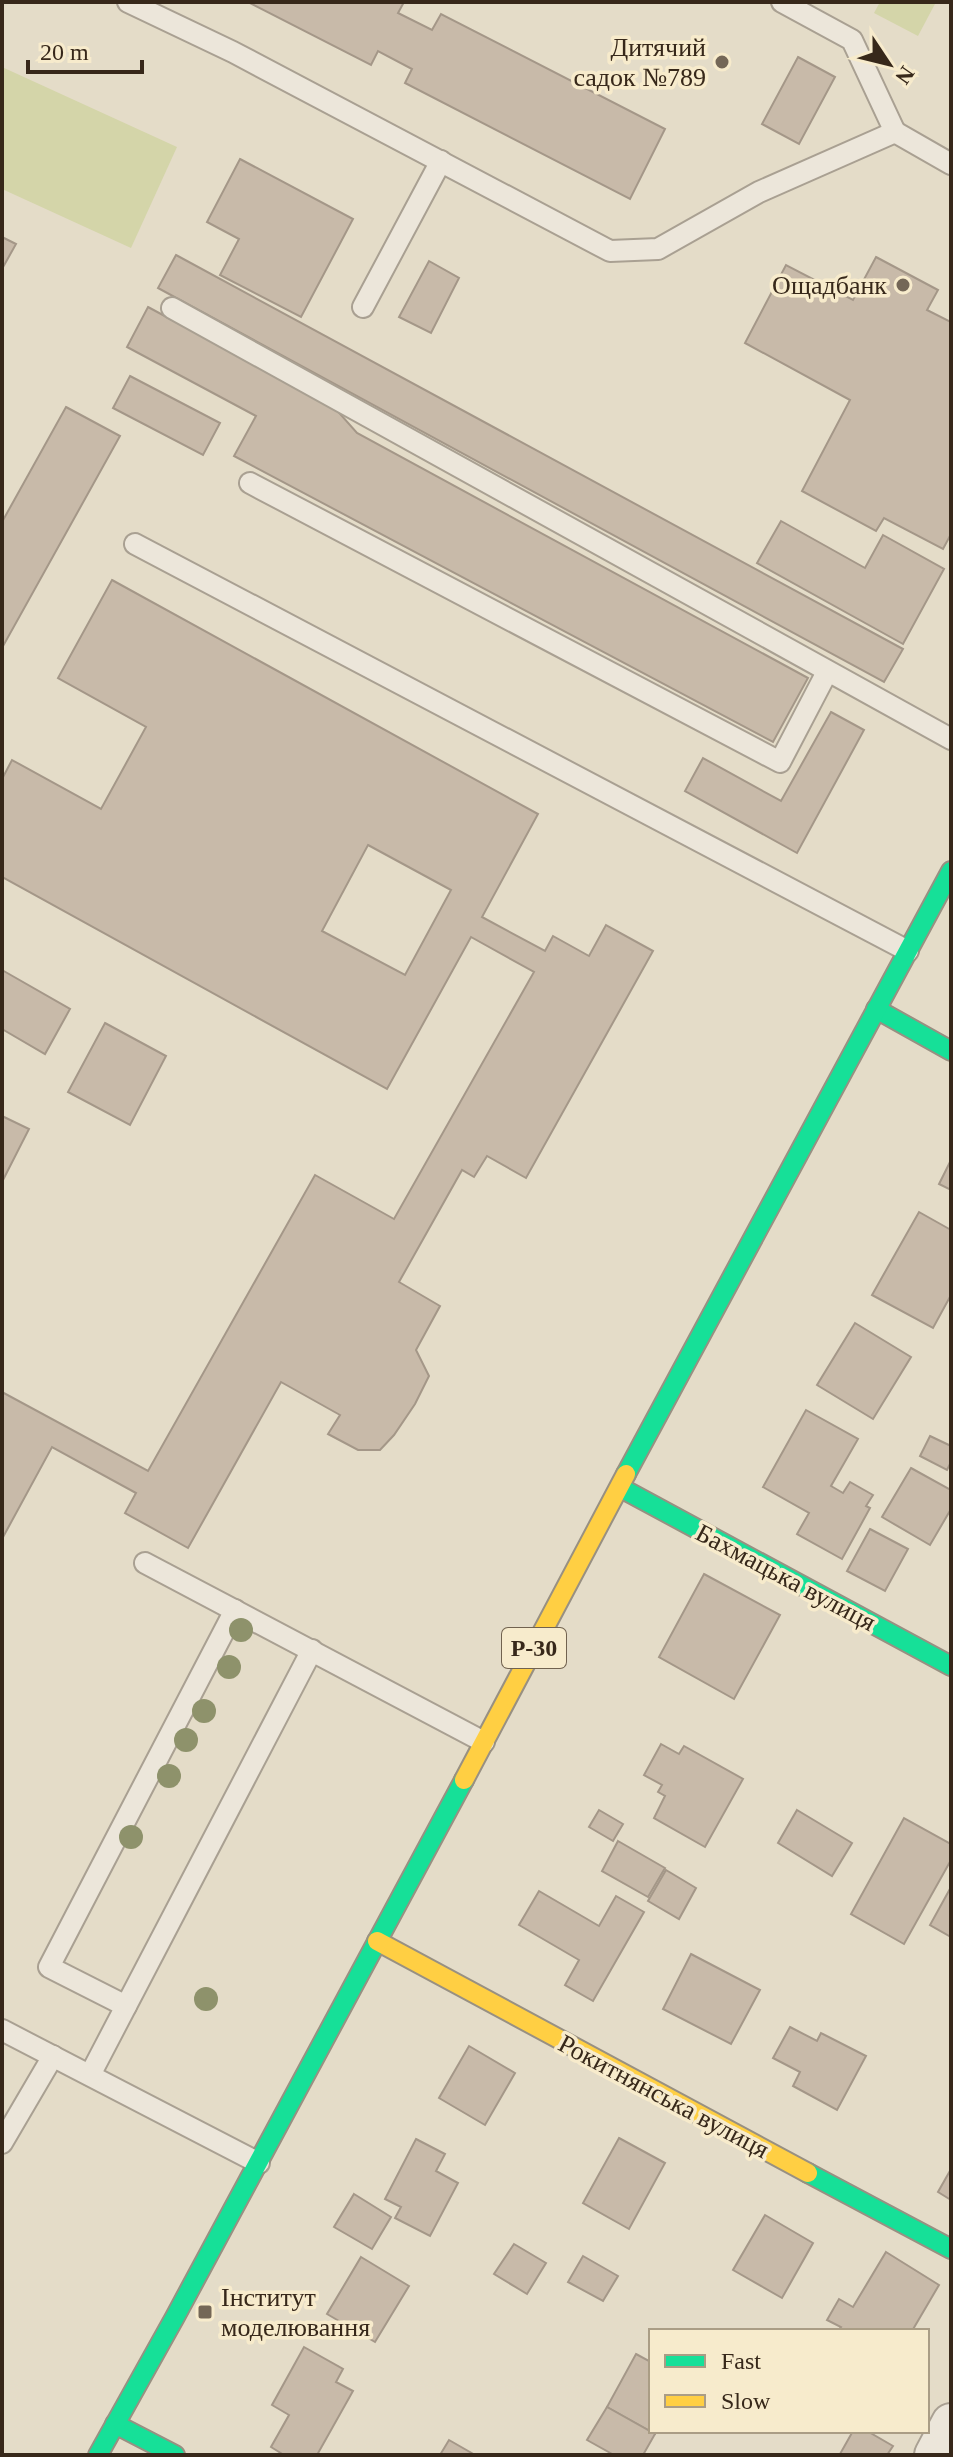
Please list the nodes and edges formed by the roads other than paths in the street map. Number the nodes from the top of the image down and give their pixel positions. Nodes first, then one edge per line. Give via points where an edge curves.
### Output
1 (128, 2) edge
2 (782, 2) edge
3 (895, 132) junction
4 (441, 161) junction
5 (951, 164) edge
6 (363, 307) dead end
7 (172, 308) dead end
8 (250, 483) dead end
9 (135, 544) dead end
10 (827, 672) junction
11 (951, 739) edge
12 (951, 871) edge
13 (908, 951) junction
14 (876, 1009) junction
15 (951, 1051) edge
16 (621, 1488) junction
17 (145, 1563) dead end
18 (235, 1610) junction
19 (312, 1650) junction
20 (951, 1666) edge
21 (484, 1742) junction
22 (377, 1941) junction
23 (126, 2006) junction
24 (2, 2030) edge
25 (53, 2056) junction
26 (90, 2075) junction
27 (2, 2143) edge
28 (259, 2163) junction
29 (951, 2249) edge
30 (951, 2423) edge
31 (115, 2424) junction
32 (98, 2455) edge
33 (175, 2455) edge
34 (934, 2455) edge

1 - 4 lane
2 - 3 lane via 852,40
3 - 4 lane via 759,192 658,249 610,251
3 - 5 lane
4 - 6 lane
7 - 10 lane
8 - 10 lane via 780,762
9 - 13 lane
10 - 11 lane
12 - 13 main road, Р-30
13 - 14 main road, Р-30
14 - 15 main road
14 - 16 main road, Р-30
16 - 20 main road, Бахмацька вулиця
16 - 21 main road, Р-30
17 - 18 lane
18 - 19 lane
18 - 23 lane via 49,1967
19 - 21 lane
19 - 23 lane
21 - 22 main road, Р-30
22 - 28 main road, Р-30
22 - 29 main road, Рокитнянська вулиця
23 - 26 lane
24 - 25 lane
25 - 26 lane
25 - 27 lane
26 - 28 lane
28 - 31 main road, Р-30
30 - 34 street
31 - 32 main road, Р-30
31 - 33 main road

